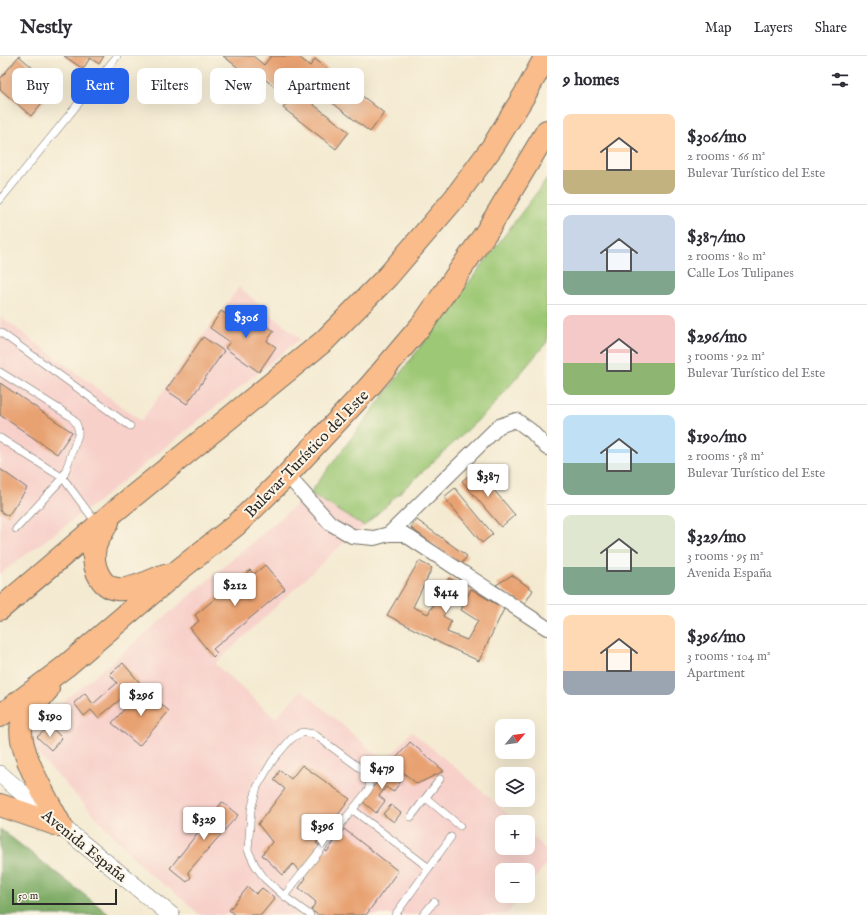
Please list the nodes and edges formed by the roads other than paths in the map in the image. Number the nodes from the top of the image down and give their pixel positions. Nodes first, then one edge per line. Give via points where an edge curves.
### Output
1 (117, 56) edge
2 (540, 61) edge
3 (547, 131) edge
4 (0, 200) edge
5 (0, 332) edge
6 (0, 372) edge
7 (130, 426) dead end
8 (0, 438) edge
9 (547, 448) edge
10 (287, 475) junction
11 (62, 478) junction
12 (114, 511) junction
13 (98, 525) junction
14 (16, 529) dead end
15 (389, 534) junction
16 (179, 570) junction
17 (3, 606) edge
18 (547, 628) edge
19 (66, 666) junction
20 (0, 716) edge
21 (0, 774) edge
22 (440, 779) dead end
23 (426, 798) junction
24 (0, 805) edge
25 (353, 810) junction
26 (411, 817) dead end
27 (61, 826) junction
28 (460, 826) dead end
29 (451, 837) dead end
30 (429, 868) junction
31 (284, 896) junction
32 (434, 902) dead end
33 (171, 915) edge
34 (310, 915) edge
35 (395, 915) edge
36 (424, 915) edge

1 - 4 lane
2 - 12 highway via 493,146 454,199 388,276 324,341
3 - 10 highway, Bulevar Turístico del Este via 487,231 425,321 369,387
5 - 7 lane
6 - 11 lane via 77,423 78,434
8 - 11 lane
9 - 15 street via 516,420 499,426
10 - 15 street via 330,523 352,536 374,538
10 - 16 highway, Bulevar Turístico del Este via 236,525
11 - 13 lane
11 - 14 lane
12 - 13 highway
12 - 16 highway via 95,548 94,563 104,584 111,588 125,588
13 - 17 highway
15 - 18 street via 404,534
16 - 19 highway, Bulevar Turístico del Este
19 - 20 highway, Bulevar Turístico del Este
19 - 27 highway via 22,723 22,742 26,759
21 - 27 street, Avenida España
22 - 23 lane
23 - 26 lane
23 - 28 lane
24 - 27 highway
25 - 30 lane
25 - 31 lane
25 - 31 lane via 369,789 370,781 364,771 314,734 302,732 291,739 273,760 257,787 251,810 248,850 265,879
27 - 33 street, Avenida España
29 - 30 lane
30 - 35 lane
31 - 34 lane
32 - 36 lane

